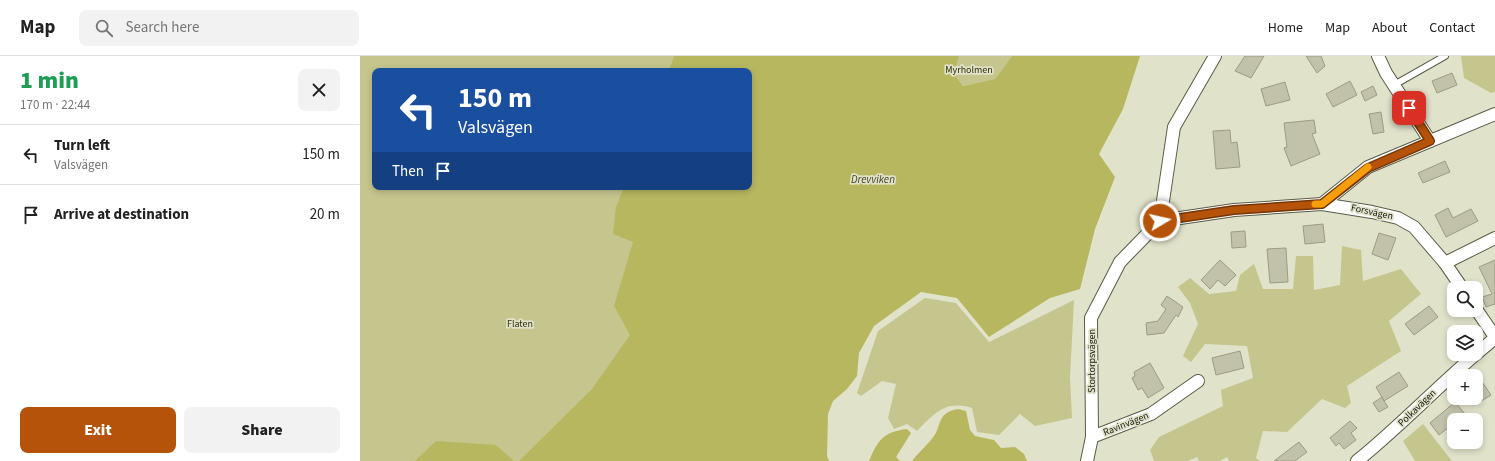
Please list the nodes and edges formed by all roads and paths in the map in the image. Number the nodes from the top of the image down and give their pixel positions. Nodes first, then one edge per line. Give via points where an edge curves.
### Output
1 (1215, 56) edge
2 (1378, 56) edge
3 (1445, 56) edge
4 (1394, 85) junction
5 (1495, 114) edge
6 (1430, 141) junction
7 (1322, 204) junction
8 (1160, 221) junction
9 (1495, 238) edge
10 (1445, 263) junction
11 (1457, 281) edge
12 (1481, 317) edge
13 (1495, 337) edge
14 (1483, 348) edge
15 (1468, 361) edge
16 (1198, 381) dead end
17 (1092, 437) junction
18 (1087, 461) edge
19 (1357, 461) edge

1 - 8 street via 1174,128
2 - 4 street
3 - 4 lane
4 - 6 street
5 - 6 street
6 - 7 street via 1368,168
7 - 8 street, Forsvägen via 1234,210
7 - 10 street, Forsvägen via 1398,218 1414,227
8 - 17 street, Stortorpsvägen via 1120,262 1091,318
9 - 10 street
10 - 11 street, Forsvägen
12 - 13 street
13 - 14 street, Polkavägen
15 - 19 street, Polkavägen
16 - 17 street, Ravinvägen via 1150,414
17 - 18 street, Stortorpsvägen

